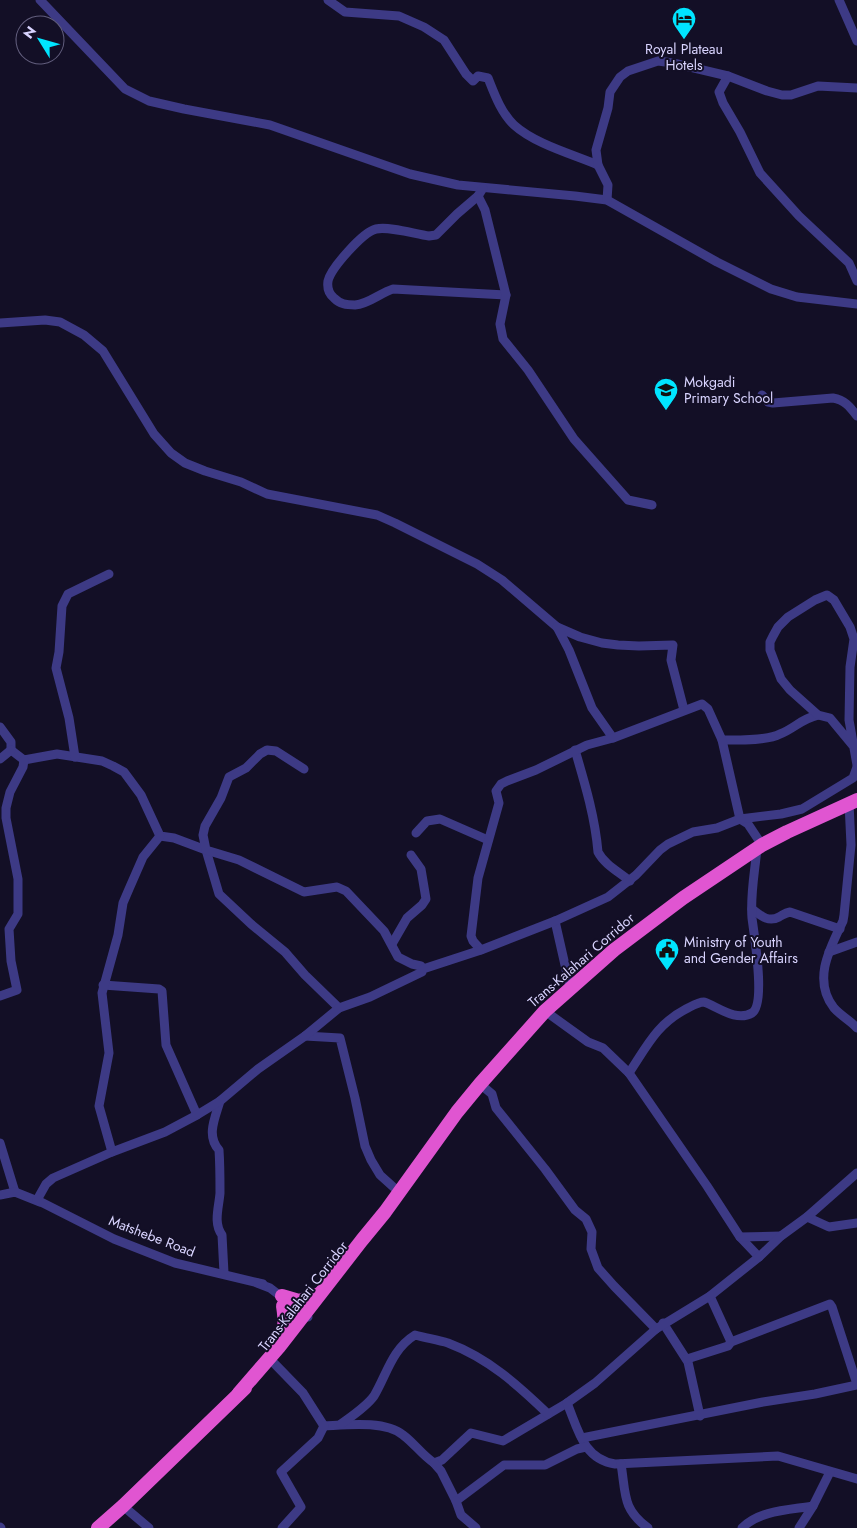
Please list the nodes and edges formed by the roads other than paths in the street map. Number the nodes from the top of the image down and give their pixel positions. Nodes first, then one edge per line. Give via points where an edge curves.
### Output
1 (40, 0) edge
2 (328, 0) edge
3 (839, 0) edge
4 (857, 41) edge
5 (728, 76) junction
6 (857, 88) edge
7 (598, 165) junction
8 (481, 192) junction
9 (607, 200) junction
10 (857, 281) edge
11 (506, 295) junction
12 (857, 304) edge
13 (0, 323) edge
14 (762, 395) dead end
15 (857, 416) edge
16 (652, 505) dead end
17 (109, 574) dead end
18 (557, 627) junction
19 (684, 710) junction
20 (818, 715) junction
21 (0, 727) edge
22 (613, 738) junction
23 (722, 740) junction
24 (854, 747) junction
25 (11, 750) junction
26 (575, 750) junction
27 (75, 757) junction
28 (0, 759) edge
29 (24, 760) junction
30 (857, 766) edge
31 (304, 769) dead end
32 (853, 801) edge
33 (740, 819) junction
34 (416, 834) dead end
35 (160, 836) junction
36 (488, 840) junction
37 (760, 847) junction
38 (206, 850) junction
39 (411, 855) dead end
40 (630, 881) junction
41 (752, 908) junction
42 (555, 921) junction
43 (840, 929) junction
44 (4, 930) edge
45 (857, 942) edge
46 (392, 944) junction
47 (481, 950) junction
48 (829, 952) junction
49 (423, 969) junction
50 (103, 985) junction
51 (570, 987) junction
52 (0, 996) edge
53 (340, 1008) junction
54 (545, 1011) junction
55 (857, 1027) edge
56 (305, 1036) junction
57 (629, 1073) junction
58 (480, 1084) junction
59 (220, 1101) junction
60 (198, 1115) junction
61 (0, 1143) edge
62 (112, 1152) junction
63 (857, 1173) edge
64 (15, 1192) junction
65 (400, 1193) junction
66 (0, 1196) edge
67 (37, 1200) junction
68 (385, 1212) junction
69 (808, 1217) junction
70 (857, 1223) edge
71 (781, 1236) junction
72 (740, 1237) junction
73 (759, 1257) junction
74 (175, 1263) junction
75 (224, 1273) junction
76 (263, 1284) junction
77 (320, 1293) junction
78 (710, 1296) junction
79 (282, 1301) junction
80 (305, 1318) junction
81 (659, 1326) junction
82 (731, 1342) junction
83 (271, 1360) junction
84 (687, 1360) junction
85 (857, 1384) edge
86 (566, 1403) junction
87 (548, 1414) junction
88 (700, 1416) junction
89 (341, 1424) junction
90 (324, 1426) junction
91 (582, 1438) junction
92 (586, 1447) junction
93 (434, 1463) junction
94 (621, 1464) junction
95 (830, 1472) junction
96 (857, 1479) edge
97 (456, 1501) junction
98 (124, 1506) junction
99 (813, 1506) junction
100 (98, 1528) edge
101 (149, 1528) edge
102 (282, 1528) edge
103 (476, 1528) edge
104 (648, 1528) edge
105 (742, 1528) edge
106 (800, 1528) edge

1 - 8 street via 125,89 148,101 270,125 410,174
2 - 7 street via 345,12 399,16 424,27 444,40 471,79 478,76 488,78 513,125 533,138
3 - 4 street
5 - 6 street via 782,95 818,86
5 - 7 street via 658,61 628,71 610,92 596,150
5 - 10 street via 719,92 760,173 798,216 849,263
7 - 9 street via 608,185
8 - 9 street
8 - 11 street
8 - 11 street via 436,235 377,228 369,231 333,270 327,288 342,304 354,305 394,289
9 - 12 street via 771,289 797,297
11 - 16 street via 500,324 503,339 574,438 628,500
13 - 18 street via 60,322 84,335 103,350 154,434 185,463 267,494 377,515 477,564 502,580
14 - 15 street via 768,402 840,399
17 - 27 street via 68,594 61,614 56,668
18 - 19 street via 602,643 673,645 671,660
18 - 22 street via 592,708
19 - 22 street
19 - 23 street via 702,704 707,706
20 - 23 street via 780,735
20 - 24 street via 830,718
20 - 24 street via 781,679 770,642 788,617 827,595 834,600 854,639 849,720
21 - 25 street via 11,742
22 - 26 street
23 - 33 street
24 - 30 street
25 - 28 street
25 - 29 street
26 - 36 street via 500,784 496,791 499,803
26 - 40 street via 588,791 598,852 607,864
27 - 29 street via 57,754
27 - 35 street via 102,761 124,772 141,795
29 - 44 street via 6,808 19,895 18,914
30 - 33 street via 853,778 802,809
31 - 38 street via 276,751 267,750 246,768 229,777 203,835
32 - 37 highway, Trans-Kalahari Corridor
32 - 43 street via 849,878
33 - 37 street via 748,824
33 - 40 street via 717,828 693,832 668,844
34 - 36 street via 427,821 440,819
35 - 38 street
35 - 50 street via 143,857 123,903 118,935
36 - 47 street via 478,878 472,936
37 - 41 street
37 - 51 highway, Trans-Kalahari Corridor via 652,921
38 - 46 street via 239,860 304,892 337,887 346,891
38 - 53 street via 220,894 285,952 305,976
39 - 46 street via 421,869 426,899 408,918
40 - 42 street via 608,897
41 - 43 street via 773,920 790,912
41 - 57 street via 758,962 756,1008 751,1013 733,1014 704,1002 693,1006 663,1024
42 - 47 street
42 - 51 street
43 - 48 street
44 - 52 street via 17,990
45 - 48 street
46 - 49 street via 398,956
47 - 49 street
48 - 55 street via 824,968 825,994 834,1008
49 - 53 street via 408,979
50 - 60 street via 159,988 162,991 166,1045
50 - 62 street via 109,1053 99,1106
51 - 54 highway, Trans-Kalahari Corridor
53 - 56 street
54 - 57 street via 588,1042 607,1051
54 - 58 highway, Trans-Kalahari Corridor
56 - 59 street
56 - 65 street via 340,1038 365,1146 380,1175
57 - 72 street
58 - 65 highway, Trans-Kalahari Corridor
58 - 81 street via 492,1094 496,1108 575,1210 586,1219 592,1232 591,1249 598,1268
59 - 60 street
59 - 75 street via 212,1135 220,1150 217,1215 222,1235
60 - 62 street via 166,1132
61 - 64 street
62 - 67 street via 53,1178
63 - 69 street
64 - 66 street
64 - 67 street
65 - 68 highway, Trans-Kalahari Corridor
67 - 74 street via 114,1239
68 - 77 highway, Trans-Kalahari Corridor
68 - 80 highway, Trans-Kalahari Corridor via 366,1242
69 - 70 street via 829,1227
69 - 71 street
71 - 72 street
71 - 73 street
72 - 73 street
73 - 78 street
74 - 75 street
74 - 76 street, Matshebe Road
75 - 76 street
76 - 79 street
77 - 79 highway via 299,1301
77 - 80 highway, Trans-Kalahari Corridor
78 - 81 street
78 - 82 street
79 - 80 street
79 - 83 highway via 286,1322
80 - 83 highway, Trans-Kalahari Corridor
81 - 84 street
81 - 86 street via 595,1383
82 - 84 street via 728,1346
82 - 85 street via 831,1305
83 - 90 street via 303,1393
83 - 98 highway, Trans-Kalahari Corridor
84 - 88 street
85 - 88 street
86 - 87 street
86 - 91 street
87 - 89 street via 488,1363 448,1344 414,1335 406,1340 390,1362 373,1397
87 - 93 street via 504,1441 471,1433 442,1460
88 - 91 street
89 - 90 street
89 - 93 street via 393,1429 402,1433
90 - 102 street via 318,1438 281,1472 301,1507
91 - 92 street
92 - 94 street via 600,1460
92 - 97 street via 545,1465 504,1465
93 - 97 street
94 - 95 street via 768,1455
94 - 104 street via 627,1505 630,1512
95 - 96 street
95 - 99 street
97 - 103 street via 461,1515
98 - 100 highway, Trans-Kalahari Corridor
98 - 101 street
99 - 105 street via 760,1516
99 - 106 street

